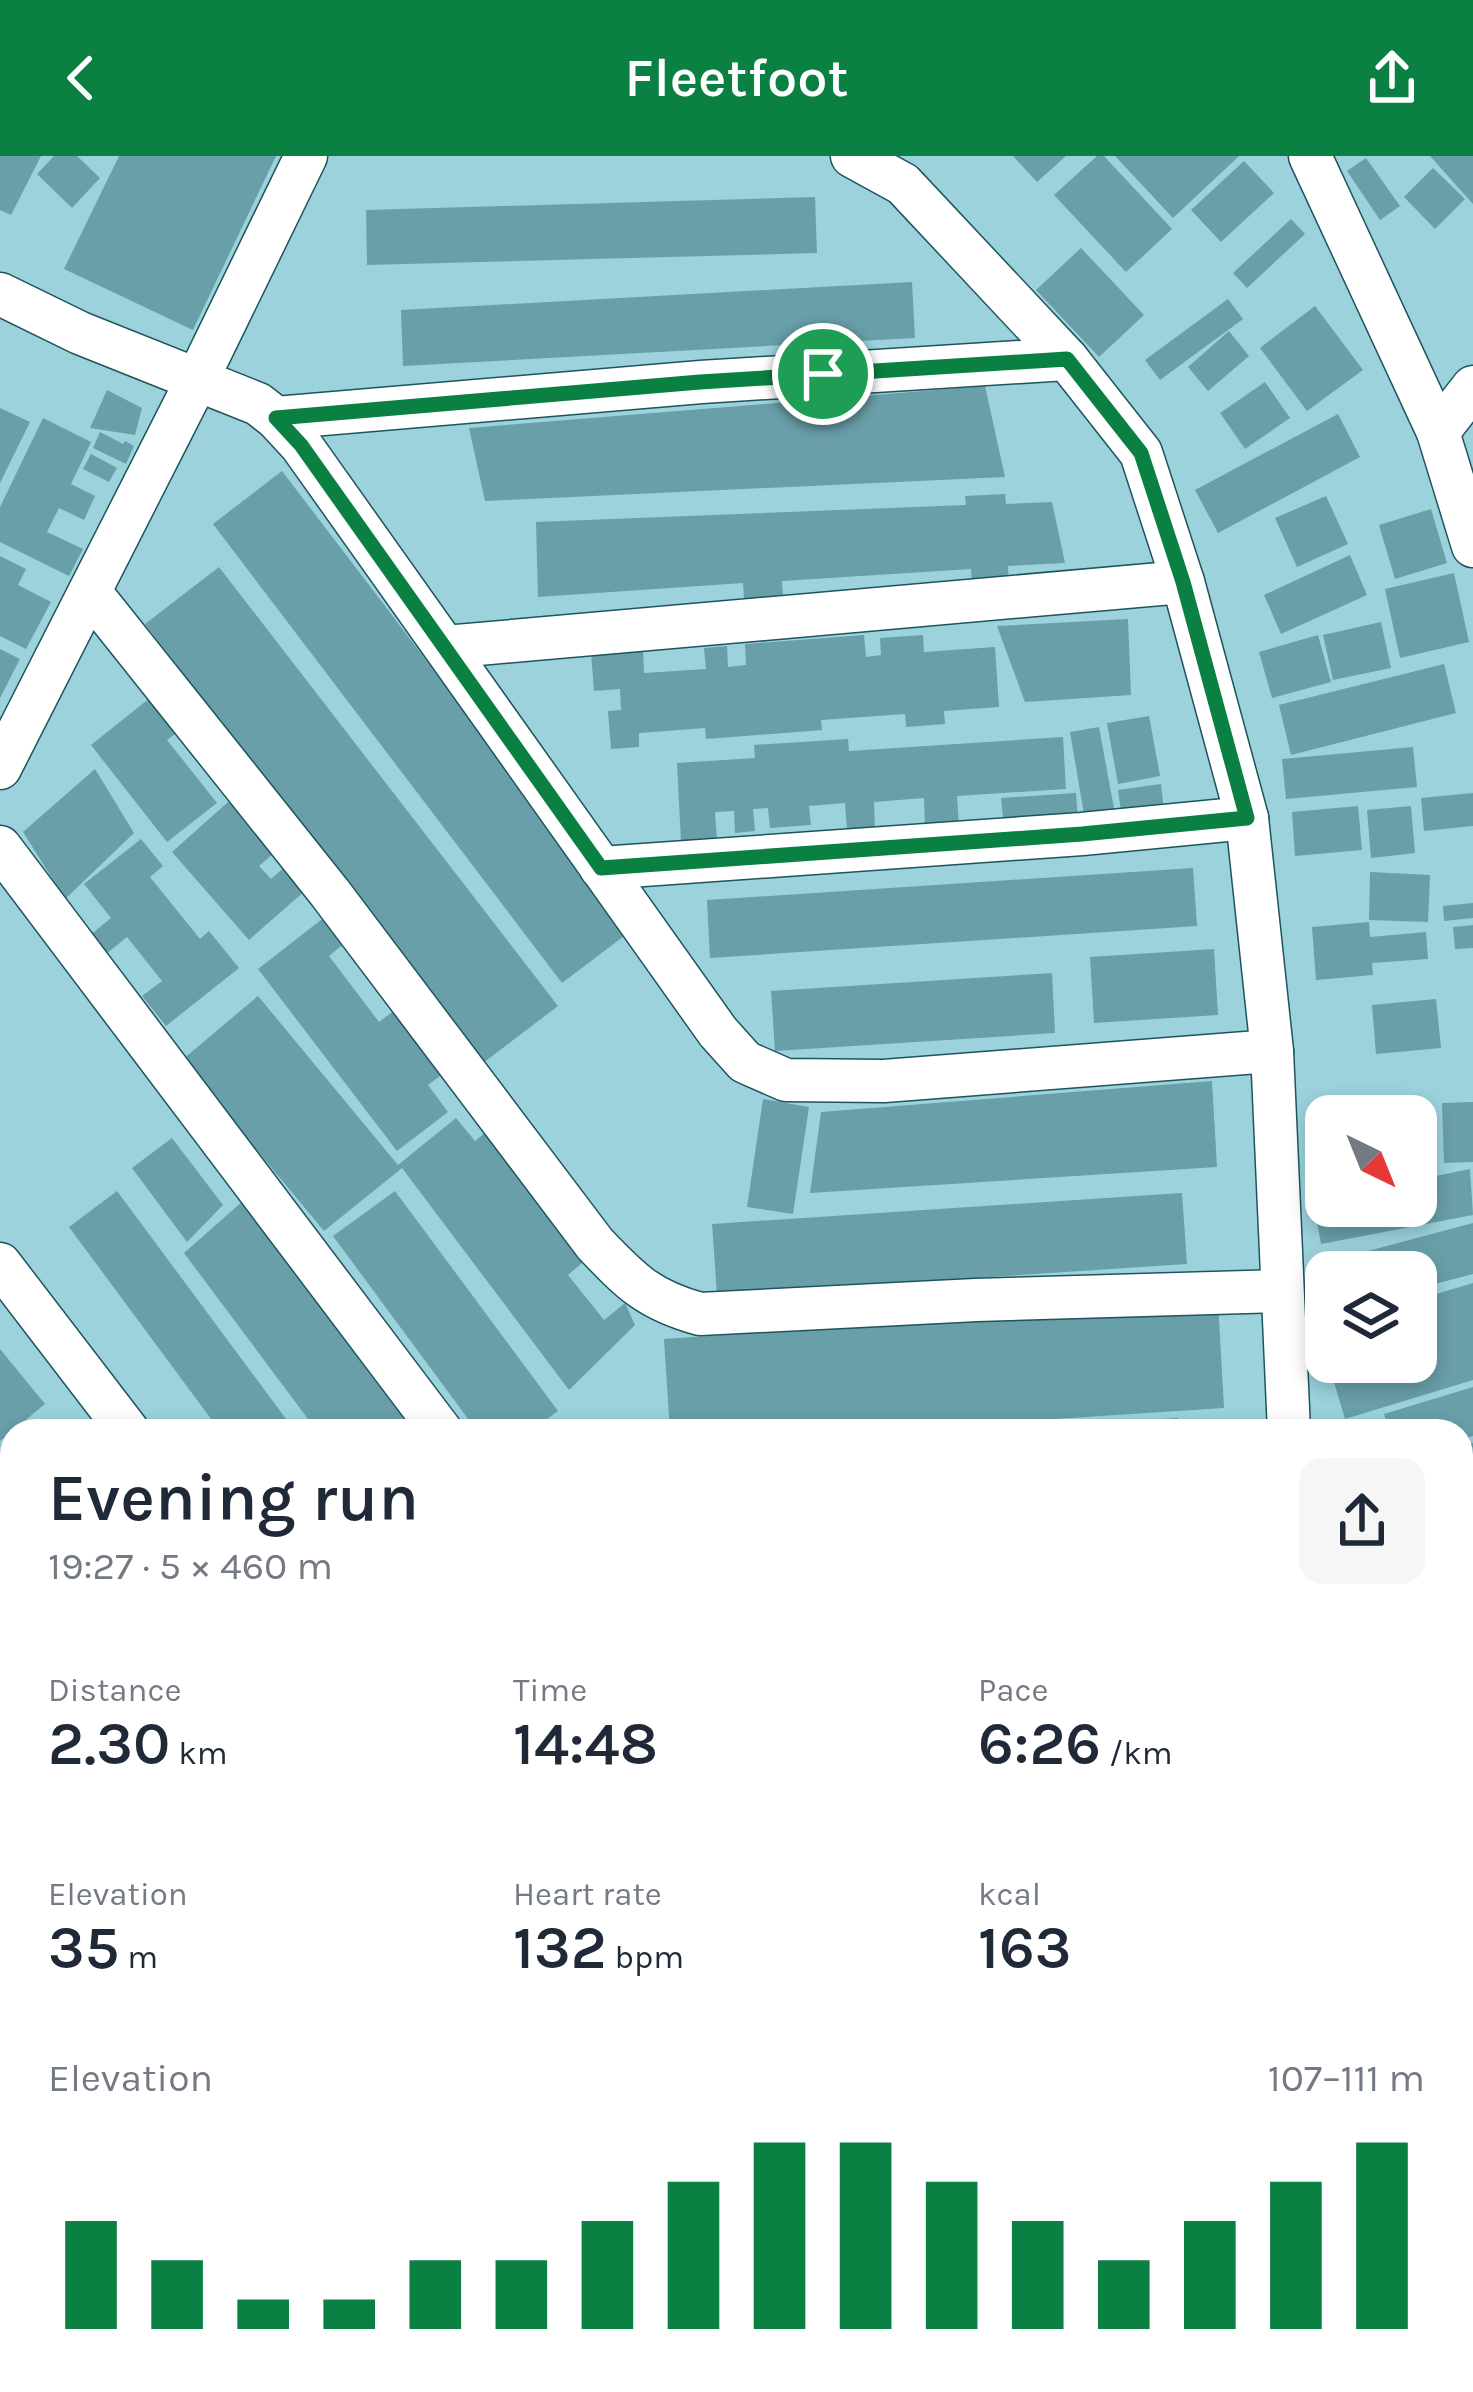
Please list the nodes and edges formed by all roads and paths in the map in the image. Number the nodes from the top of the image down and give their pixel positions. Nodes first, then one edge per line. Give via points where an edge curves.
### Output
1 (306, 156) edge
2 (852, 156) edge
3 (1315, 158) edge
4 (0, 294) edge
5 (1067, 359) junction
6 (198, 378) junction
7 (1473, 387) edge
8 (276, 418) junction
9 (1438, 432) junction
10 (1473, 545) edge
11 (1183, 582) junction
12 (90, 592) junction
13 (445, 647) junction
14 (0, 768) edge
15 (1247, 818) junction
16 (0, 847) edge
17 (601, 868) junction
18 (1272, 1051) junction
19 (0, 1264) edge
20 (1282, 1291) junction
21 (110, 1419) edge
22 (432, 1419) edge
23 (1287, 1419) edge

1 - 6 street
2 - 5 street via 903,184
3 - 9 street
4 - 6 street
5 - 8 street
5 - 11 street via 1141,453
6 - 8 street
6 - 12 street
7 - 9 street
8 - 13 street
9 - 10 street
11 - 13 street
11 - 15 street
12 - 14 street
12 - 20 street via 595,1244 632,1283 668,1305 700,1314
13 - 17 street
15 - 17 street
15 - 18 street
16 - 22 street
17 - 18 street via 718,1032 745,1062 786,1081 884,1081
18 - 20 street
19 - 21 street
20 - 23 street

